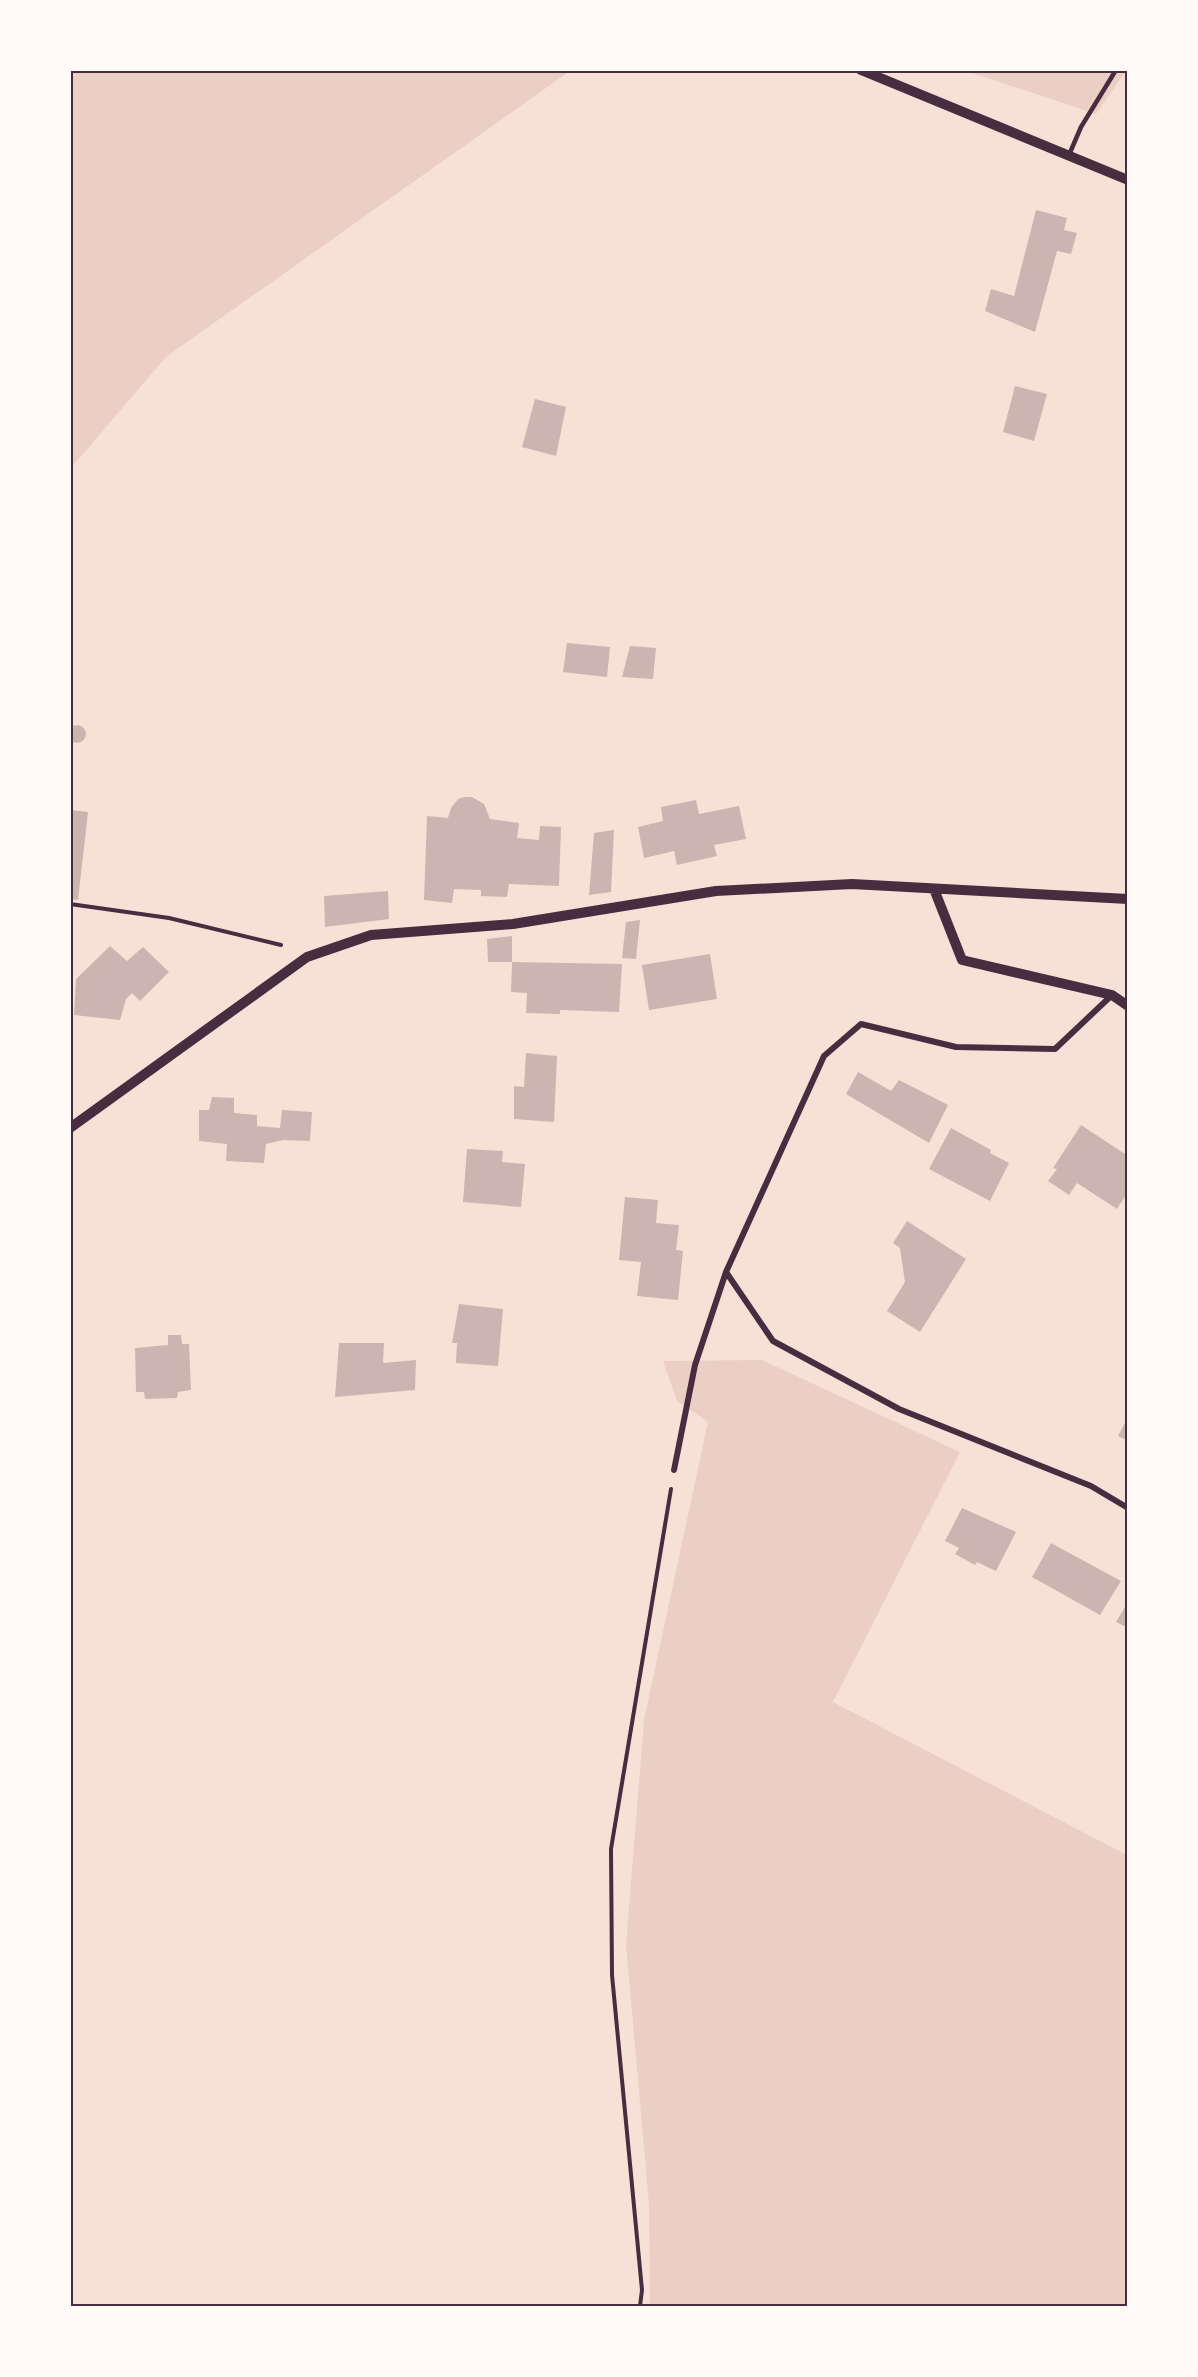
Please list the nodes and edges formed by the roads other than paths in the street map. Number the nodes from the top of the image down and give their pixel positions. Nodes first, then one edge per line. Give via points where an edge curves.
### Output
1 (861, 70) edge
2 (1116, 70) edge
3 (1069, 155) junction
4 (1128, 180) edge
5 (934, 889) junction
6 (1128, 899) edge
7 (1112, 995) junction
8 (1128, 1006) edge
9 (70, 1128) edge
10 (726, 1272) junction
11 (674, 1470) road end
12 (1128, 1509) edge

1 - 3 street
2 - 3 lane
3 - 4 street
5 - 6 street
5 - 7 street via 962,960
5 - 9 street via 852,884 716,891 513,924 371,935 307,957
7 - 8 street
7 - 10 street via 1055,1049 956,1047 861,1024 824,1056
10 - 11 street via 695,1365
10 - 12 street via 773,1341 898,1409 1091,1486

